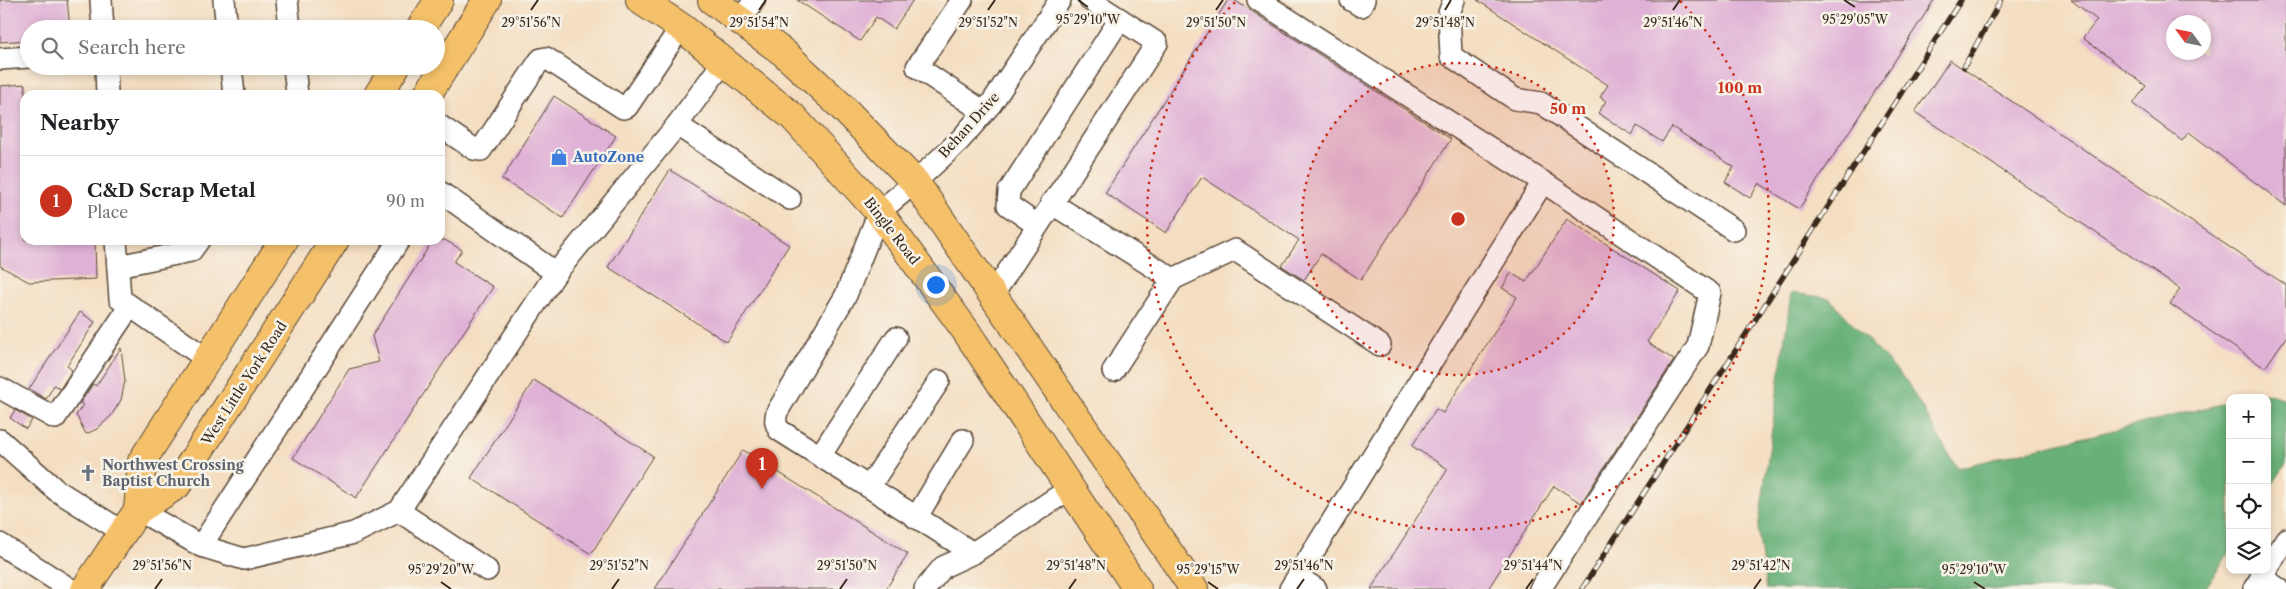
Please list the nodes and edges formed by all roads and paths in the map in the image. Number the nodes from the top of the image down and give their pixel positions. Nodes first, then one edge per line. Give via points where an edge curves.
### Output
1 (101, 0) edge
2 (224, 0) edge
3 (287, 0) edge
4 (439, 0) edge
5 (487, 0) edge
6 (640, 0) edge
7 (712, 0) edge
8 (962, 0) edge
9 (1090, 0) edge
10 (1258, 0) edge
11 (1351, 0) edge
12 (1364, 0) edge
13 (1454, 0) edge
14 (1057, 1) edge
15 (747, 11) edge
16 (102, 20) edge
17 (226, 20) edge
18 (289, 20) edge
19 (426, 20) edge
20 (1120, 20) junction
21 (682, 27) junction
22 (20, 58) edge
23 (0, 59) edge
24 (724, 61) junction
25 (445, 66) edge
26 (106, 75) edge
27 (232, 75) edge
28 (295, 75) edge
29 (390, 75) edge
30 (440, 75) edge
31 (107, 90) edge
32 (233, 90) edge
33 (296, 90) edge
34 (381, 90) edge
35 (430, 90) edge
36 (984, 112) junction
37 (677, 125) junction
38 (445, 129) edge
39 (915, 182) junction
40 (1543, 182) junction
41 (445, 195) edge
42 (790, 199) dead end
43 (1051, 203) junction
44 (879, 212) junction
45 (1037, 225) junction
46 (1734, 230) dead end
47 (116, 245) edge
48 (195, 245) edge
49 (281, 245) edge
50 (332, 245) edge
51 (396, 245) edge
52 (118, 266) junction
53 (556, 273) junction
54 (1173, 280) junction
55 (992, 296) junction
56 (130, 306) junction
57 (896, 338) dead end
58 (1380, 345) dead end
59 (208, 359) junction
60 (1114, 371) dead end
61 (246, 381) junction
62 (939, 381) dead end
63 (0, 388) edge
64 (0, 440) edge
65 (963, 440) dead end
66 (820, 456) junction
67 (869, 487) junction
68 (1071, 488) junction
69 (399, 512) junction
70 (916, 518) junction
71 (130, 521) junction
72 (2286, 539) edge
73 (0, 544) edge
74 (201, 546) junction
75 (973, 553) junction
76 (487, 570) dead end
77 (2262, 576) edge
78 (1294, 583) edge
79 (70, 589) edge
80 (85, 589) edge
81 (925, 589) edge
82 (1137, 589) edge
83 (1194, 589) edge
84 (1316, 589) edge
85 (1540, 589) edge
86 (2279, 589) edge

1 - 16 street
2 - 17 street
3 - 18 street
4 - 19 main road
5 - 25 main road
6 - 21 main road, Bingle Road
7 - 15 main road
8 - 36 street via 917,67
9 - 20 street
10 - 40 street
11 - 12 street via 1360,6
13 - 46 street via 1449,13 1451,56 1515,99 1541,103
14 - 36 street, Behan Drive
15 - 39 main road via 784,54 841,106
20 - 43 street via 1157,43
20 - 45 street via 1009,191 1008,205
21 - 24 main road, Bingle Road
21 - 38 street via 627,107 622,108 546,58 541,58 482,150 474,149
22 - 23 street
24 - 37 street
24 - 44 main road, Bingle Road via 793,117
26 - 31 street
27 - 32 street
28 - 33 street
29 - 34 main road
30 - 35 main road
36 - 39 street, Behan Drive via 960,140
37 - 42 street
37 - 53 street
39 - 44 street, Behan Drive
39 - 55 main road
40 - 78 street
40 - 85 street via 1710,293 1698,346
41 - 53 street
43 - 45 street
43 - 54 street
44 - 66 street via 846,295 775,418 779,430
44 - 68 main road, Bingle Road via 966,331
45 - 55 street
47 - 52 street
48 - 52 street via 191,251
49 - 59 main road, West Little York Road
50 - 61 main road, West Little York Road
51 - 74 street
52 - 56 street via 120,299
53 - 69 street
54 - 58 street via 1235,250
54 - 60 street
55 - 83 main road
56 - 59 street
56 - 63 street via 55,418
57 - 66 street
59 - 61 main road
59 - 71 main road, West Little York Road via 142,461
61 - 71 main road, West Little York Road via 177,485
62 - 67 street
64 - 71 street via 56,490
65 - 70 street
66 - 67 street
67 - 70 street
68 - 75 street
68 - 82 main road, Bingle Road
69 - 74 street via 354,533 244,559
69 - 76 street
70 - 75 street
71 - 74 street
71 - 80 main road, West Little York Road
72 - 77 street
73 - 79 street
75 - 81 street via 943,567
77 - 86 street
78 - 84 street

